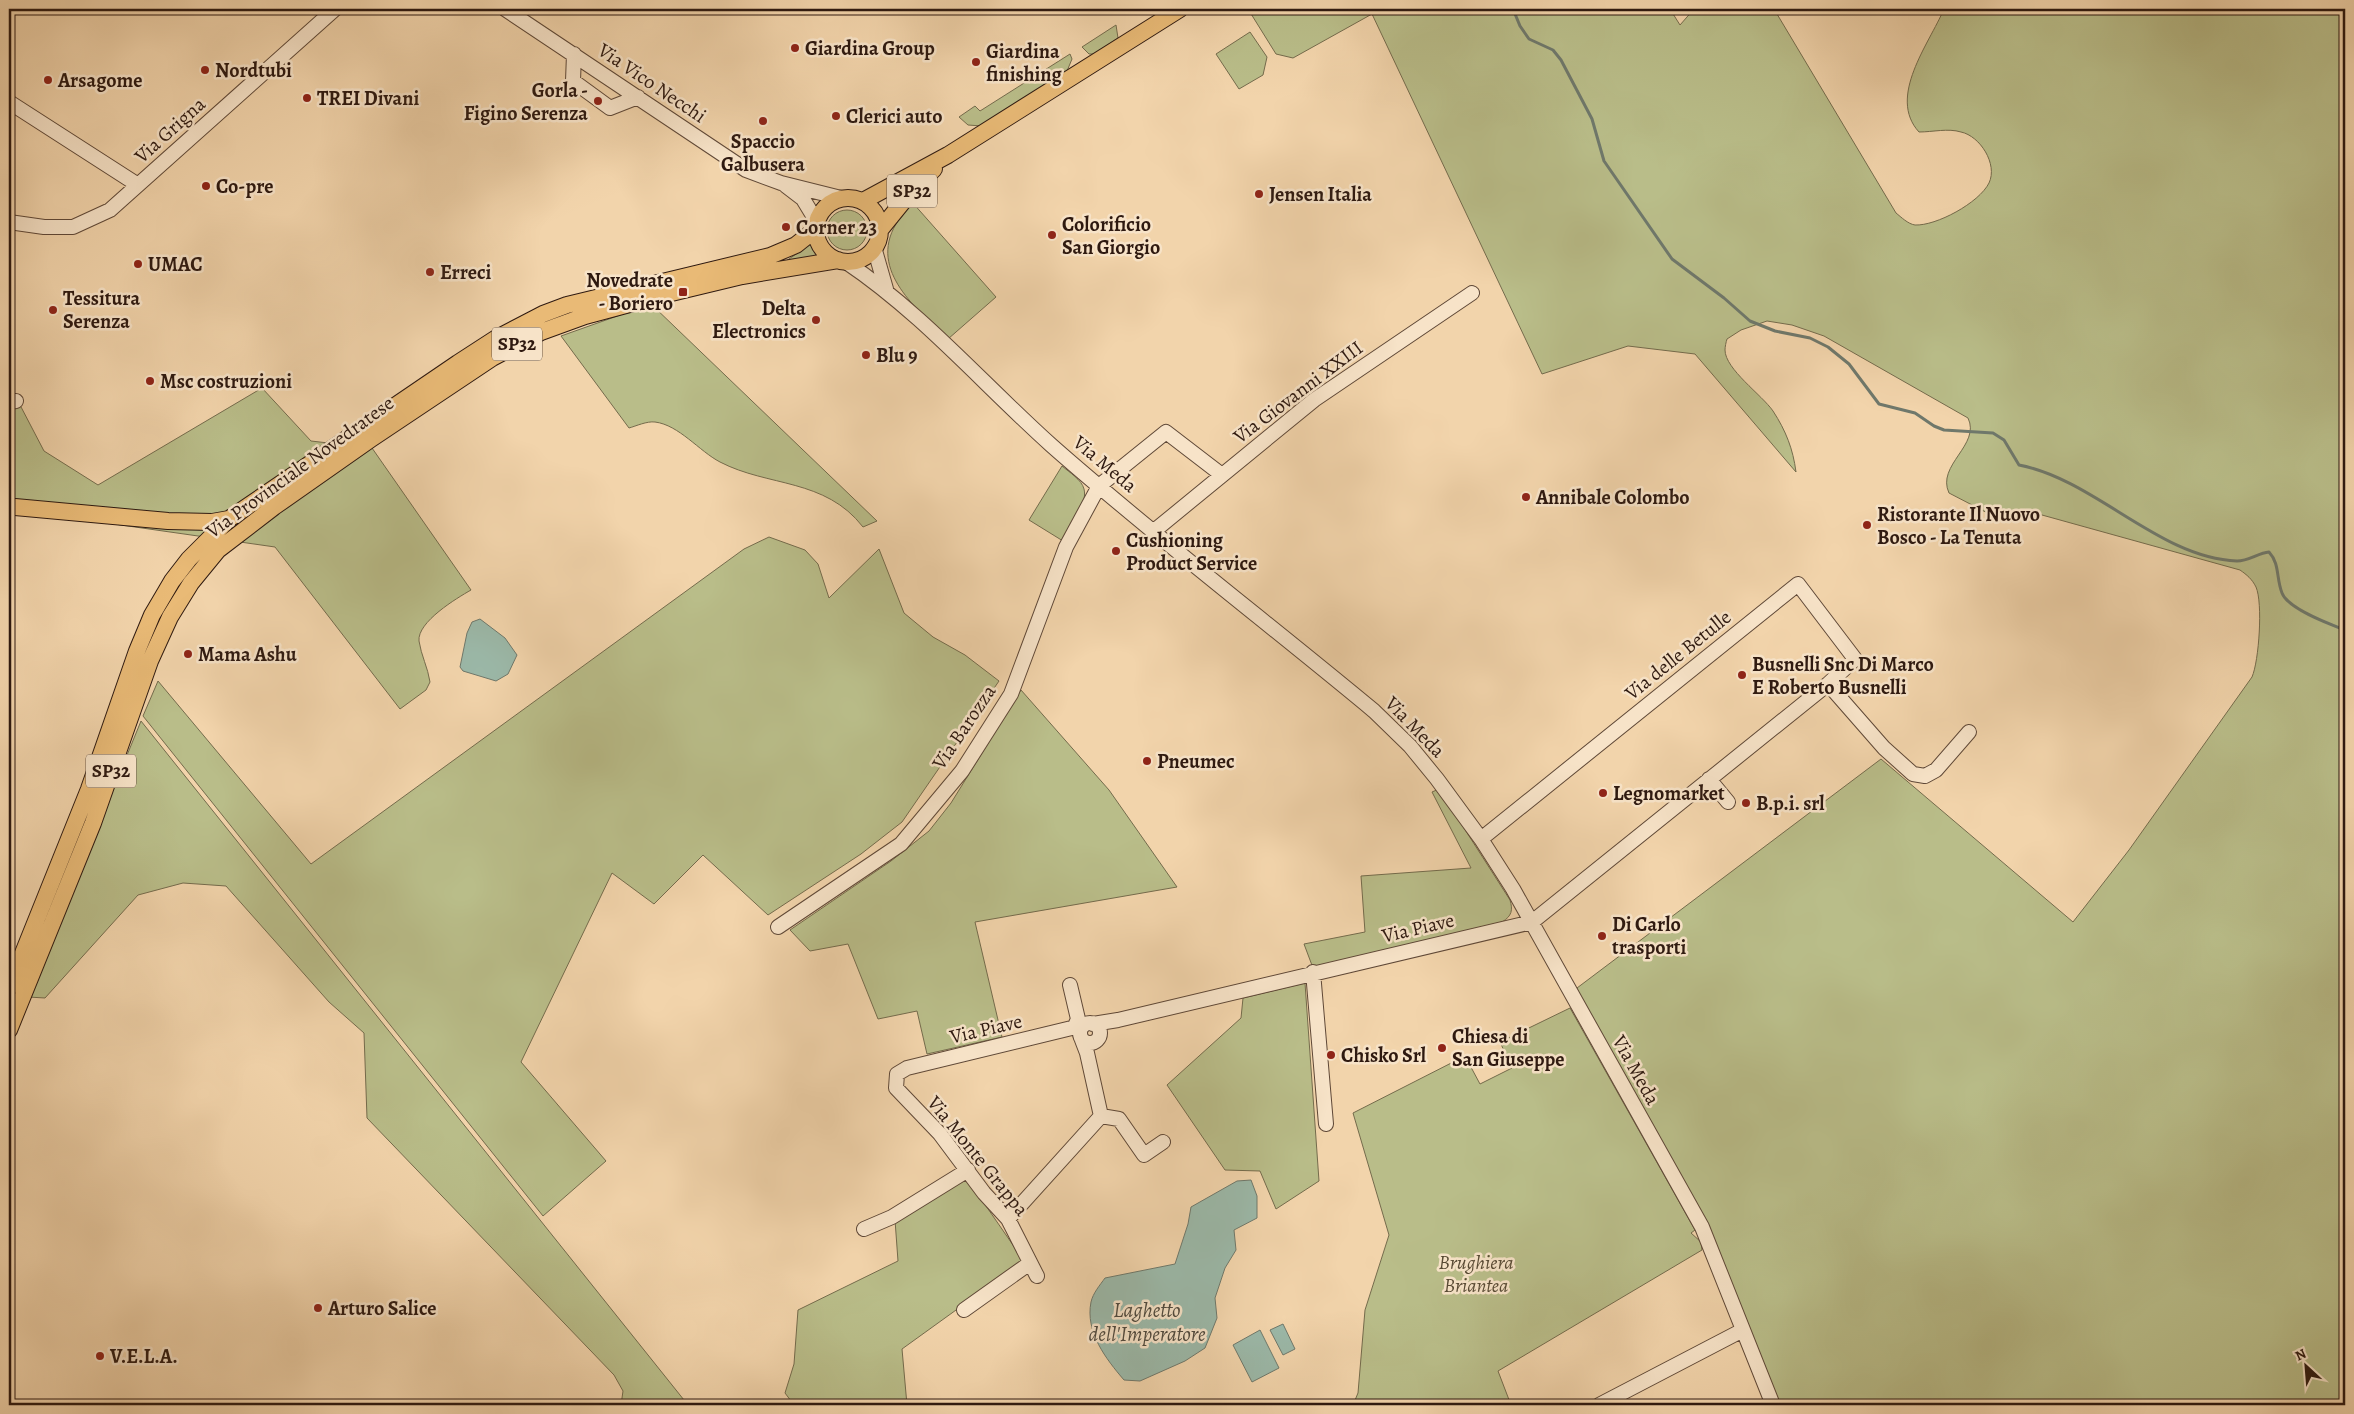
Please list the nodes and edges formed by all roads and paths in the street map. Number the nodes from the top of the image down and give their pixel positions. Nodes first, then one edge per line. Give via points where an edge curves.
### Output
1 (335, 9) edge
2 (505, 9) edge
3 (1180, 9) edge
4 (574, 54) junction
5 (638, 98) junction
6 (9, 102) edge
7 (948, 155) junction
8 (781, 183) junction
9 (138, 184) junction
10 (842, 198) junction
11 (863, 201) junction
12 (9, 222) edge
13 (816, 226) junction
14 (880, 230) junction
15 (874, 247) junction
16 (842, 261) junction
17 (886, 289) junction
18 (1472, 293) dead end
19 (1222, 475) junction
20 (1099, 486) junction
21 (12, 506) edge
22 (229, 519) junction
23 (1154, 531) junction
24 (1828, 684) junction
25 (1969, 732) dead end
26 (1709, 780) junction
27 (1728, 802) dead end
28 (1481, 839) junction
29 (1532, 922) junction
30 (778, 927) dead end
31 (1313, 972) junction
32 (1070, 985) dead end
33 (9, 988) edge
34 (9, 1030) edge
35 (1089, 1034) junction
36 (907, 1068) joint
37 (1101, 1116) junction
38 (1326, 1124) dead end
39 (1163, 1142) dead end
40 (968, 1170) junction
41 (1008, 1219) junction
42 (864, 1229) dead end
43 (1030, 1263) junction
44 (1037, 1276) dead end
45 (964, 1310) dead end
46 (1743, 1330) junction
47 (1599, 1405) edge
48 (1773, 1405) edge

1 - 9 street, Via Grigna
2 - 4 street, Via Vico Necchi
3 - 7 main road, SP32
4 - 5 street, Via Vico Necchi
4 - 5 street via 573,81 610,108
5 - 8 street, Via Vico Necchi via 746,170
6 - 9 street
7 - 11 main road, SP32
7 - 14 main road, SP32 via 910,193
8 - 10 street, Via Vico Necchi
8 - 13 street, Via Vico Necchi via 803,199
9 - 12 street, Via Grigna via 110,210 73,227
10 - 11 main road
10 - 13 main road via 827,206
11 - 14 main road via 873,210
13 - 16 main road via 822,248
13 - 22 main road, Via Provinciale Novedratese / SP32 via 796,245 770,256 598,296 543,314 488,344
14 - 15 main road
15 - 16 main road via 862,258
15 - 17 street
16 - 17 street, Via Meda
16 - 34 main road, Via Provinciale Novedratese / SP32 via 742,276 585,316 541,332 492,358 379,433 218,550 191,583 170,617 150,661 93,823
17 - 20 street, Via Meda
18 - 19 street, Via Giovanni XXIII via 1314,400
19 - 20 street via 1169,430
19 - 23 street, Via Giovanni XXIII
20 - 23 street, Via Meda
20 - 30 street, Via Barozza via 1066,547 1011,694 962,771 901,844
21 - 22 main road via 168,521
22 - 33 main road, Via Provinciale Novedratese / SP32 via 189,559 152,615 89,789
23 - 28 street, Via Meda via 1374,711 1410,746
24 - 25 street via 1884,748 1913,774 1925,776 1936,770
24 - 26 street
24 - 28 street, Via delle Betulle via 1854,659 1798,584
26 - 27 street
26 - 29 street
28 - 29 street, Via Meda
29 - 31 street, Via Piave
29 - 46 street, Via Meda via 1702,1227
31 - 35 street, Via Piave
31 - 38 street
32 - 35 street via 1078,1019
35 - 36 street, Via Piave
35 - 37 street
36 - 40 street, Via Monte Grappa via 897,1074 896,1088 940,1134
37 - 39 street via 1119,1119 1144,1155
37 - 41 street
40 - 41 street, Via Monte Grappa
40 - 42 street via 892,1217
41 - 43 street, Via Monte Grappa
43 - 44 street, Via Monte Grappa
43 - 45 street
46 - 47 street
46 - 48 street, Via Meda

